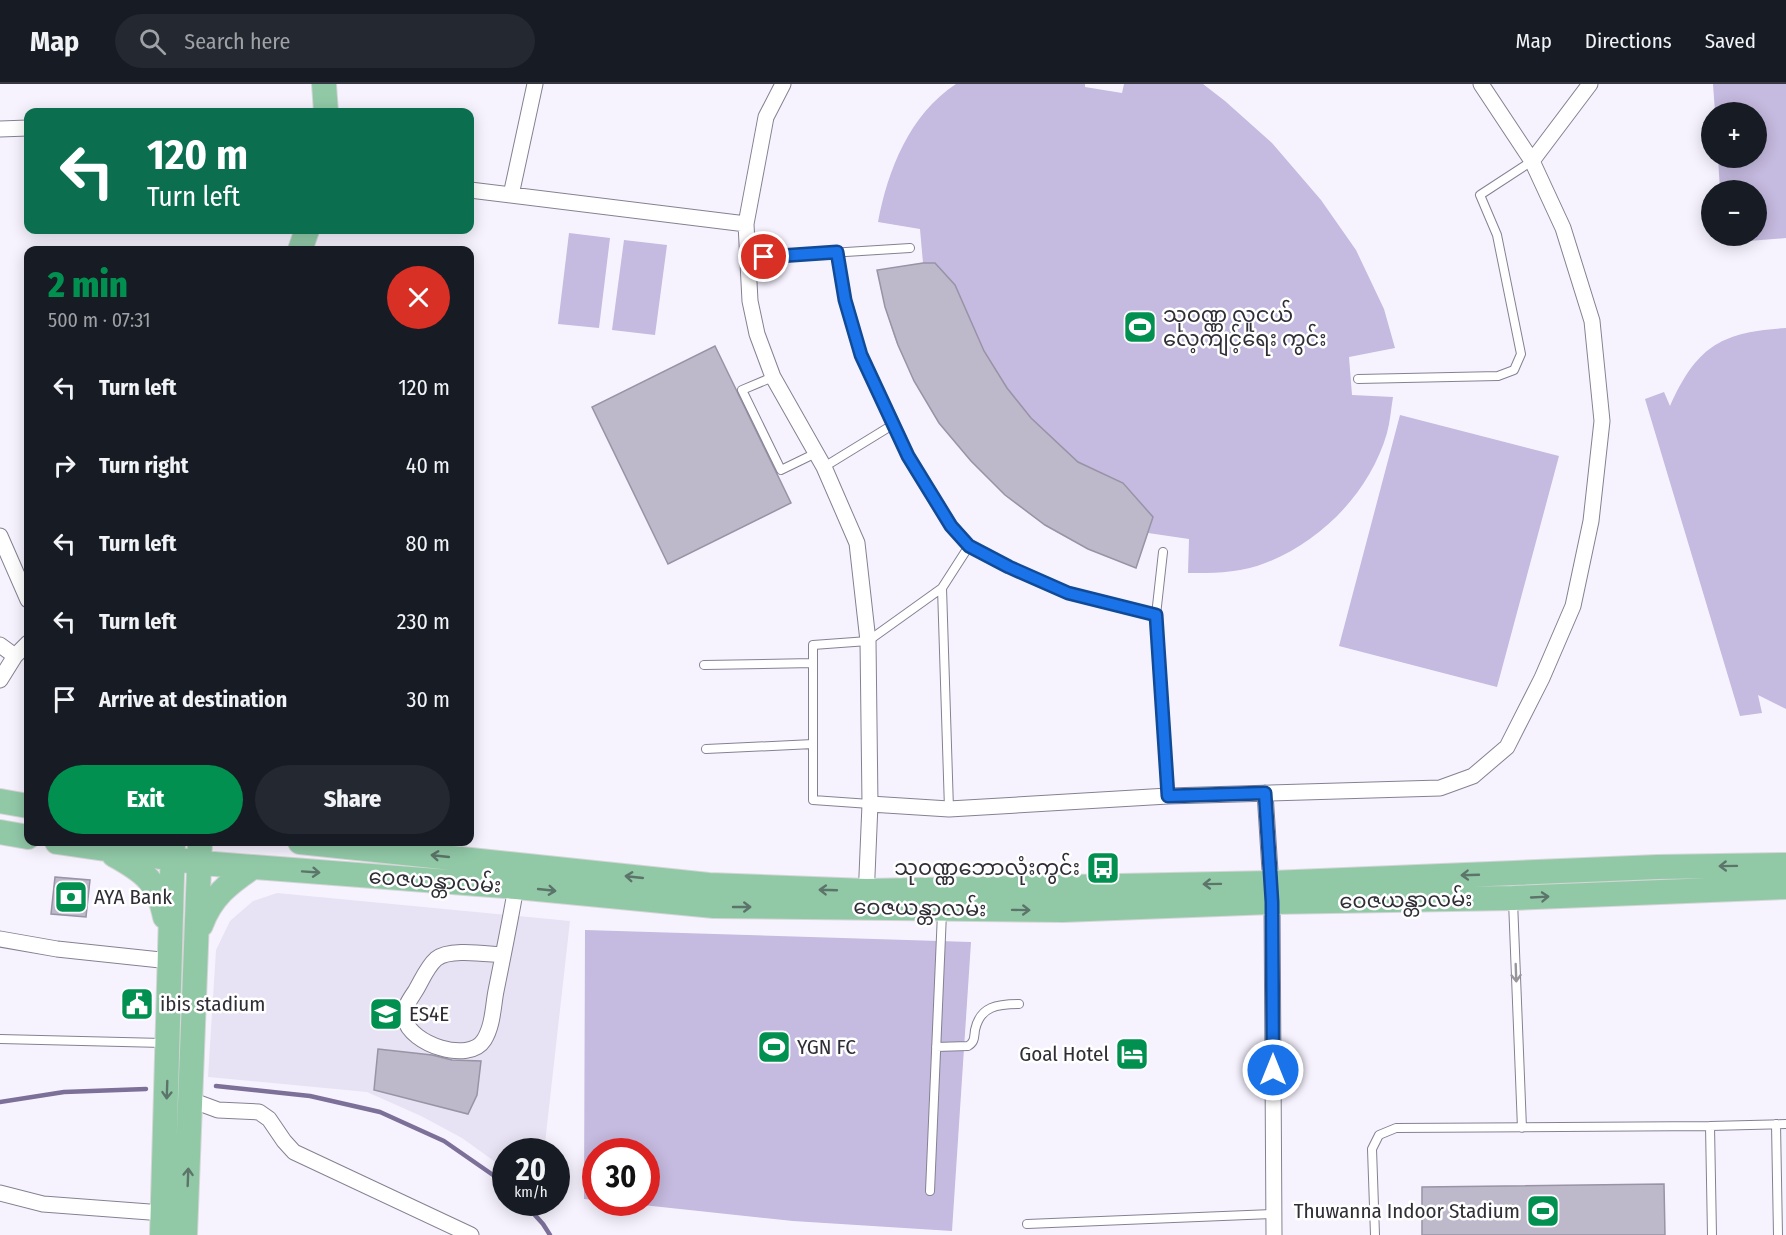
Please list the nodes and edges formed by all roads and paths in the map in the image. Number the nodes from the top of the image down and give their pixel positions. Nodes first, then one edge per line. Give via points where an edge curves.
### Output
1 (324, 84) edge
2 (340, 84) edge
3 (535, 84) edge
4 (783, 84) edge
5 (1481, 84) edge
6 (1590, 84) edge
7 (326, 108) edge
8 (342, 108) edge
9 (24, 128) edge
10 (0, 129) edge
11 (1532, 161) junction
12 (474, 190) edge
13 (511, 195) junction
14 (746, 224) junction
15 (910, 248) dead end
16 (837, 252) junction
17 (748, 258) junction
18 (773, 377) junction
19 (1358, 379) dead end
20 (894, 424) junction
21 (816, 453) junction
22 (824, 467) junction
23 (0, 536) edge
24 (969, 546) junction
25 (1163, 552) dead end
26 (942, 588) junction
27 (24, 591) edge
28 (1156, 615) junction
29 (868, 641) junction
30 (0, 645) edge
31 (24, 647) edge
32 (15, 656) junction
33 (813, 663) junction
34 (705, 665) dead end
35 (0, 680) edge
36 (813, 744) junction
37 (706, 749) dead end
38 (1265, 793) junction
39 (1168, 796) junction
40 (0, 801) edge
41 (870, 804) junction
42 (24, 805) edge
43 (949, 809) junction
44 (0, 832) edge
45 (24, 836) edge
46 (82, 846) edge
47 (338, 846) edge
48 (101, 849) junction
49 (173, 851) edge
50 (200, 852) edge
51 (1786, 865) edge
52 (253, 867) junction
53 (1568, 870) junction
54 (1513, 885) junction
55 (516, 887) junction
56 (1786, 887) edge
57 (1271, 893) junction
58 (1569, 895) junction
59 (866, 899) junction
60 (942, 909) junction
61 (196, 938) junction
62 (0, 939) edge
63 (170, 954) junction
64 (503, 955) junction
65 (1019, 1004) dead end
66 (0, 1039) edge
67 (168, 1043) junction
68 (936, 1047) junction
69 (191, 1100) junction
70 (1786, 1124) edge
71 (1776, 1125) junction
72 (1710, 1126) junction
73 (1522, 1128) junction
74 (930, 1191) dead end
75 (0, 1193) edge
76 (1274, 1214) junction
77 (1027, 1224) dead end
78 (176, 1229) edge
79 (471, 1235) edge
80 (1274, 1235) edge
81 (1375, 1235) edge
82 (1712, 1235) edge
83 (1778, 1235) edge

1 - 7 main road
2 - 8 main road
3 - 13 street
4 - 14 street via 766,117
5 - 11 street
6 - 11 street
9 - 10 street
11 - 19 lane via 1480,195 1497,235 1519,343 1521,354 1514,370 1498,376
11 - 38 street via 1563,228 1592,321 1602,421 1591,521 1573,606 1507,747 1473,776 1440,788
12 - 13 street
13 - 14 street
14 - 17 street
15 - 16 lane
16 - 17 lane
16 - 20 lane via 845,300 861,355
17 - 18 street via 750,301
18 - 21 street
18 - 21 lane via 741,390 781,470
20 - 22 lane
20 - 24 lane via 908,456 951,526
21 - 22 street
22 - 29 street via 857,543
23 - 27 street
24 - 26 lane
24 - 28 lane via 1068,593
25 - 28 lane
26 - 29 lane
26 - 43 lane
28 - 39 lane
29 - 33 lane via 813,645
29 - 41 street
30 - 32 street
31 - 32 street
32 - 35 street
33 - 34 lane
33 - 36 lane
36 - 37 lane
36 - 41 lane via 813,800
38 - 39 street
38 - 57 street
39 - 43 street
40 - 42 main road
41 - 43 street
41 - 59 street
44 - 45 main road
46 - 48 main road, ဝေဇယန္တာလမ်း
59 -> 47 main road, ဝေဇယန္တာလမ်း
48 - 49 main road, ဝေဇယန္တာလမ်း
48 - 63 main road via 150,879 161,896
49 - 50 main road, ဝေဇယန္တာလမ်း
49 - 63 main road
50 - 52 main road, ဝေဇယန္တာလမ်း
50 - 61 main road
51 -> 53 main road, ဝေဇယန္တာလမ်း
52 -> 55 main road, ဝေဇယန္တာလမ်း
52 - 61 main road via 223,888 207,907
53 - 54 main road, ဝေဇယန္တာလမ်း
53 - 58 main road
54 - 57 main road, ဝေဇယန္တာလမ်း
54 -> 58 main road, ဝေဇယန္တာလမ်း
54 -> 73 lane
55 -> 59 main road, ဝေဇယန္တာလမ်း via 714,906
55 - 64 street
56 - 58 main road, ဝေဇယန္တာလမ်း
57 -> 59 main road, ဝေဇယန္တာလမ်း
60 -> 57 main road, ဝေဇယန္တာလမ်း via 1063,910
57 - 76 street
59 - 60 main road, ဝေဇယန္တာလမ်း
60 - 68 lane
61 - 69 main road
62 - 63 street via 57,949
63 - 67 main road
64 - 64 street via 489,1030 477,1048 459,1052 446,1049 420,1039 409,1028 406,1007 437,958 450,954
65 - 68 lane via 986,1009 968,1047
66 - 67 lane
67 -> 78 main road
68 - 74 lane
78 -> 69 main road
69 - 79 street via 218,1110 259,1112 270,1119 294,1152
70 - 71 lane
71 - 72 lane
71 - 83 lane
72 - 73 lane
72 - 82 lane
73 - 81 lane via 1396,1128 1379,1135 1372,1149
75 - 78 street
76 - 77 lane
76 - 80 street

